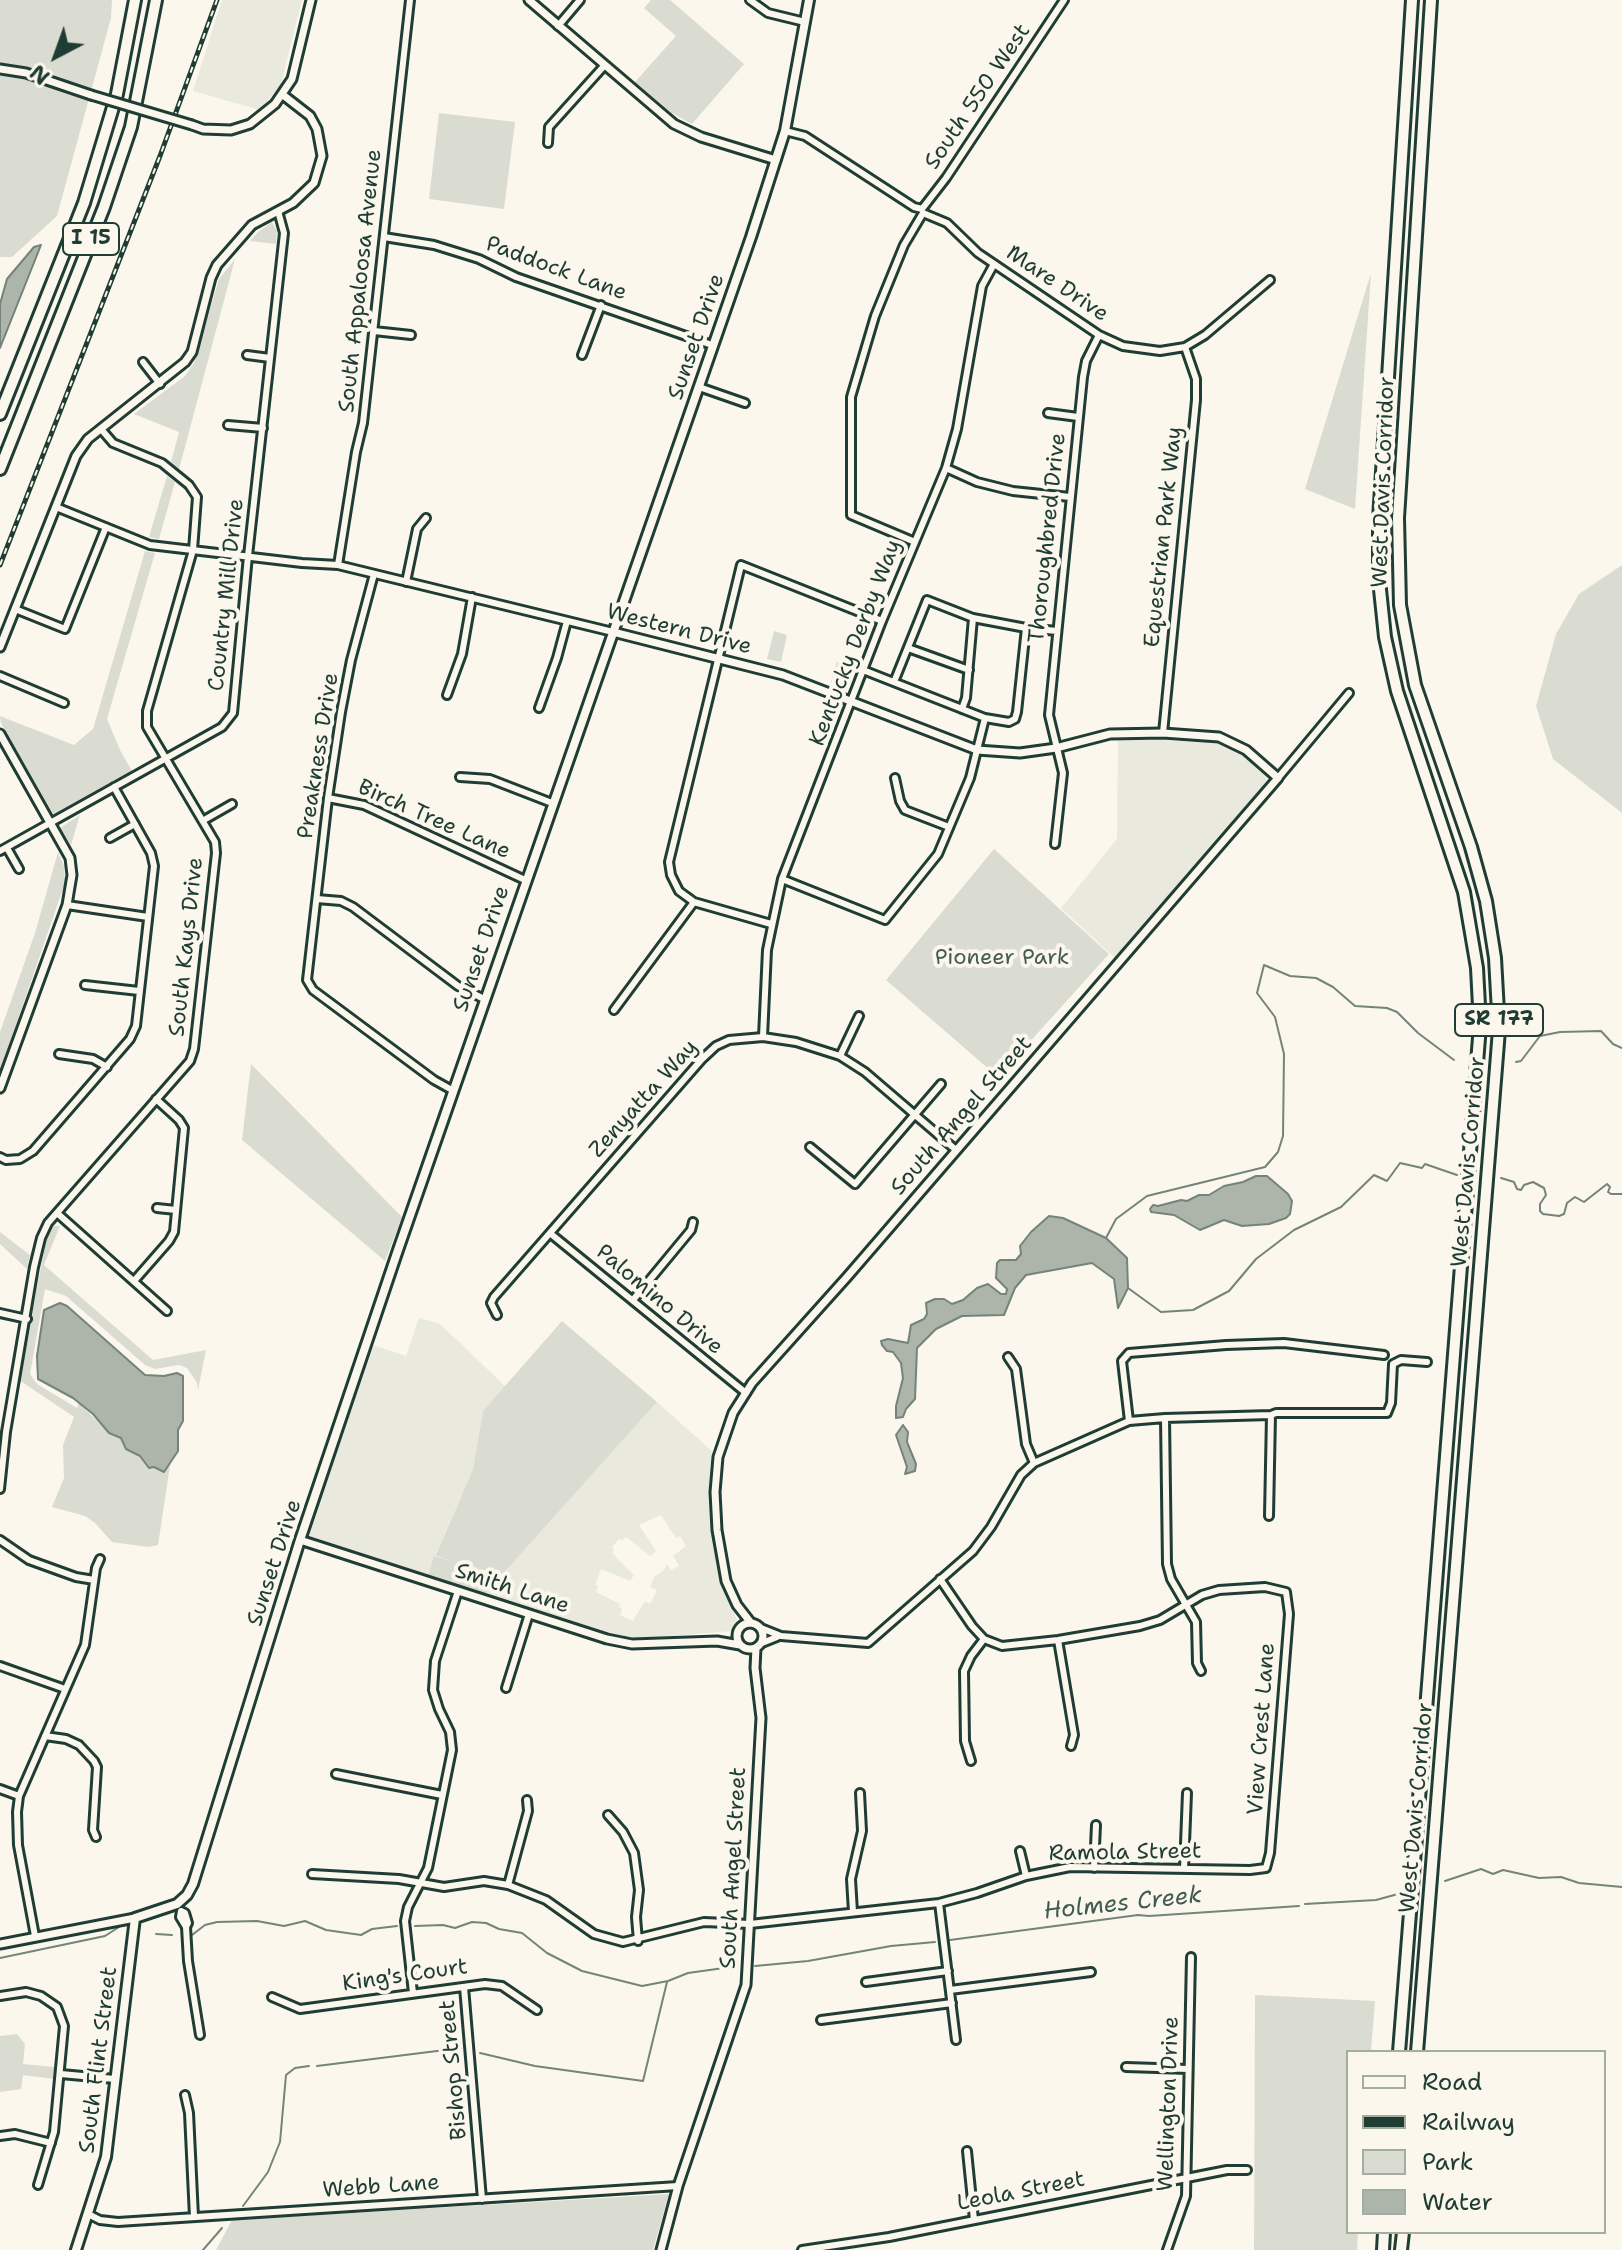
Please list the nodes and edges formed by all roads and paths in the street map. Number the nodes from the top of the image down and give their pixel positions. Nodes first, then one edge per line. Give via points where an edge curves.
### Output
1 (128, 0) edge
2 (135, 0) edge
3 (156, 0) edge
4 (311, 0) edge
5 (410, 0) edge
6 (529, 0) edge
7 (580, 0) edge
8 (750, 0) edge
9 (809, 0) edge
10 (1064, 0) edge
11 (1412, 0) edge
12 (1431, 0) edge
13 (805, 22) junction
14 (558, 26) junction
15 (604, 66) junction
16 (0, 69) edge
17 (120, 82) junction
18 (283, 95) junction
19 (785, 131) junction
20 (548, 143) dead end
21 (776, 160) junction
22 (278, 211) junction
23 (922, 211) junction
24 (384, 237) junction
25 (994, 264) junction
26 (1270, 280) dead end
27 (601, 305) junction
28 (374, 331) junction
29 (411, 335) dead end
30 (1099, 335) junction
31 (712, 345) junction
32 (1185, 347) junction
33 (247, 355) dead end
34 (582, 355) dead end
35 (270, 358) junction
36 (143, 362) dead end
37 (160, 384) junction
38 (699, 387) junction
39 (745, 403) dead end
40 (1048, 413) dead end
41 (0, 414) edge
42 (1078, 417) junction
43 (228, 425) dead end
44 (263, 428) junction
45 (101, 429) junction
46 (946, 468) junction
47 (0, 469) edge
48 (1070, 497) junction
49 (56, 507) junction
50 (426, 518) dead end
51 (106, 527) junction
52 (915, 542) junction
53 (193, 550) junction
54 (248, 556) junction
55 (338, 565) junction
56 (374, 574) junction
57 (406, 582) junction
58 (472, 597) junction
59 (15, 609) junction
60 (973, 618) junction
61 (567, 621) junction
62 (882, 621) junction
63 (1026, 628) junction
64 (1057, 631) junction
65 (613, 632) junction
66 (0, 647) edge
67 (908, 648) junction
68 (720, 658) junction
69 (863, 670) junction
70 (969, 670) junction
71 (0, 676) edge
72 (894, 682) junction
73 (1349, 693) dead end
74 (447, 695) dead end
75 (853, 702) junction
76 (64, 703) dead end
77 (539, 708) dead end
78 (962, 709) junction
79 (985, 718) junction
80 (1163, 733) junction
81 (0, 734) edge
82 (1056, 748) junction
83 (977, 750) junction
84 (166, 759) junction
85 (460, 777) dead end
86 (895, 778) dead end
87 (1278, 778) junction
88 (114, 787) junction
89 (328, 798) junction
90 (552, 803) junction
91 (232, 804) dead end
92 (204, 820) junction
93 (49, 824) junction
94 (135, 824) junction
95 (949, 827) junction
96 (110, 838) dead end
97 (1055, 844) dead end
98 (3, 850) edge
99 (19, 869) dead end
100 (782, 879) junction
101 (525, 880) junction
102 (317, 899) junction
103 (694, 902) junction
104 (67, 905) junction
105 (148, 917) junction
106 (771, 924) junction
107 (85, 985) dead end
108 (139, 991) junction
109 (484, 999) junction
110 (614, 1010) dead end
111 (859, 1016) dead end
112 (763, 1037) junction
113 (59, 1054) dead end
114 (840, 1056) junction
115 (107, 1067) junction
116 (941, 1084) dead end
117 (0, 1088) edge
118 (452, 1090) junction
119 (156, 1099) junction
120 (915, 1115) junction
121 (810, 1147) dead end
122 (956, 1150) junction
123 (0, 1157) edge
124 (157, 1208) dead end
125 (176, 1210) junction
126 (57, 1213) junction
127 (693, 1222) dead end
128 (551, 1234) junction
129 (134, 1281) junction
130 (633, 1300) junction
131 (167, 1311) dead end
132 (0, 1313) edge
133 (497, 1315) dead end
134 (27, 1319) junction
135 (1384, 1355) dead end
136 (1008, 1357) dead end
137 (1427, 1362) dead end
138 (746, 1393) junction
139 (1271, 1415) junction
140 (1165, 1418) junction
141 (1129, 1421) junction
142 (3, 1431) edge
143 (1034, 1463) junction
144 (0, 1489) edge
145 (1269, 1516) dead end
146 (0, 1540) edge
147 (300, 1540) junction
148 (100, 1559) dead end
149 (940, 1579) junction
150 (94, 1580) junction
151 (458, 1591) junction
152 (737, 1605) junction
153 (1187, 1605) junction
154 (529, 1614) junction
155 (751, 1623) junction
156 (739, 1628) junction
157 (761, 1628) junction
158 (781, 1636) junction
159 (984, 1639) junction
160 (1058, 1640) junction
161 (717, 1641) junction
162 (759, 1645) junction
163 (742, 1647) junction
164 (0, 1666) edge
165 (755, 1668) junction
166 (1201, 1671) dead end
167 (506, 1688) dead end
168 (65, 1689) junction
169 (45, 1736) junction
170 (1071, 1746) dead end
171 (971, 1761) dead end
172 (336, 1774) dead end
173 (0, 1789) edge
174 (860, 1793) dead end
175 (1187, 1793) dead end
176 (442, 1795) junction
177 (19, 1796) junction
178 (527, 1800) dead end
179 (608, 1815) dead end
180 (1096, 1825) dead end
181 (96, 1837) dead end
182 (1020, 1851) dead end
183 (1094, 1868) junction
184 (1266, 1868) joint
185 (1184, 1869) junction
186 (312, 1874) dead end
187 (1026, 1876) junction
188 (421, 1883) junction
189 (508, 1885) junction
190 (939, 1903) junction
191 (179, 1907) junction
192 (853, 1912) junction
193 (135, 1918) junction
194 (750, 1924) junction
195 (35, 1936) junction
196 (638, 1941) junction
197 (0, 1944) edge
198 (1191, 1957) dead end
199 (948, 1971) junction
200 (1091, 1972) dead end
201 (866, 1982) dead end
202 (464, 1987) junction
203 (950, 1990) junction
204 (413, 1993) junction
205 (0, 1996) edge
206 (272, 1997) dead end
207 (952, 2003) junction
208 (537, 2010) dead end
209 (821, 2020) dead end
210 (200, 2035) dead end
211 (956, 2040) dead end
212 (1399, 2050) edge
213 (1417, 2050) edge
214 (1126, 2067) dead end
215 (1188, 2069) junction
216 (61, 2074) junction
217 (115, 2079) junction
218 (185, 2095) dead end
219 (0, 2136) edge
220 (51, 2143) junction
221 (967, 2151) dead end
222 (1247, 2170) dead end
223 (1186, 2178) junction
224 (38, 2185) dead end
225 (678, 2186) junction
226 (482, 2199) junction
227 (88, 2214) junction
228 (194, 2217) junction
229 (974, 2220) junction
230 (76, 2250) edge
231 (661, 2250) edge
232 (802, 2250) edge
233 (1167, 2250) edge

1 - 17 highway
2 - 17 highway, I 15
3 - 47 highway, I 15 via 131,127
4 - 18 street via 292,79
5 - 24 street, South Appaloosa Avenue
6 - 14 street
7 - 14 street
8 - 13 street via 768,13
9 - 13 main road, Sunset Drive
10 - 23 street, South 550 West
11 - 212 highway, West Davis Corridor / SR 177 via 1379,580 1397,691 1466,902 1480,1025
12 - 213 highway, West Davis Corridor / SR 177 via 1398,518 1400,596 1415,685 1486,901 1499,1030
13 - 19 main road, Sunset Drive
14 - 15 street
15 - 20 street via 549,127
15 - 21 street via 674,124
16 - 18 street, bridge via 218,130 250,124
17 - 41 highway, I 15 via 84,203
18 - 22 street via 310,116 322,156 314,183
19 - 21 main road, Sunset Drive
19 - 23 street, Mare Drive via 805,136
21 - 31 main road, Sunset Drive
22 - 35 street, Country Mill Drive via 284,233
22 - 37 street via 252,225 217,265 192,352
23 - 25 street, Mare Drive via 947,223
23 - 52 street, South 550 West via 875,316 851,397 851,515
24 - 27 street, Paddock Lane via 479,259
24 - 28 street, South Appaloosa Avenue
25 - 30 street, Mare Drive
25 - 46 street, Kentucky Derby Way via 982,286
26 - 32 street
27 - 31 street, Paddock Lane
27 - 34 street
28 - 29 street
28 - 55 street, South Appaloosa Avenue
30 - 32 street, Mare Drive via 1145,350
30 - 42 street, Thoroughbred Drive via 1086,361
31 - 38 main road, Sunset Drive
32 - 80 street, Equestrian Park Way via 1196,379 1196,400
33 - 35 street
35 - 44 street, Country Mill Drive
36 - 37 street
37 - 45 street
38 - 39 street
38 - 65 main road, Sunset Drive
40 - 42 street
42 - 48 street, Thoroughbred Drive
43 - 44 street
44 - 54 street, Country Mill Drive
45 - 49 street via 76,456
45 - 53 street, South Kays Drive via 113,443 162,463 189,485 197,497
46 - 48 street via 1013,491
46 - 52 street, Kentucky Derby Way
48 - 64 street, Thoroughbred Drive
49 - 51 street, Western Drive
49 - 59 street
50 - 57 street via 417,529
51 - 53 street, Western Drive via 150,545
51 - 59 street via 65,629
52 - 62 street, Kentucky Derby Way
53 - 54 street, Western Drive
53 - 84 street, South Kays Drive via 147,711 147,727
54 - 55 street, Western Drive
54 - 84 street, Country Mill Drive via 233,713 222,727
55 - 56 street, Western Drive
56 - 57 street, Western Drive
56 - 89 street, Preakness Drive via 346,686
57 - 58 street, Western Drive
58 - 61 street, Western Drive
58 - 74 street via 462,654
59 - 66 street
60 - 63 street
60 - 67 street via 927,600
60 - 70 street
61 - 65 street, Western Drive
61 - 77 street
62 - 68 street via 741,565
62 - 69 street, Kentucky Derby Way
63 - 64 street
63 - 79 street via 1015,719
64 - 82 street, Thoroughbred Drive via 1049,715
65 - 68 street, Western Drive
65 - 90 main road, Sunset Drive
67 - 70 street
67 - 72 street
68 - 75 street, Western Drive
68 - 103 street via 669,862 679,891
69 - 72 street
69 - 75 street, Kentucky Derby Way
70 - 78 street
71 - 76 street
72 - 78 street
73 - 87 street, South Angel Street
75 - 83 street, Western Drive
75 - 100 street, Kentucky Derby Way
78 - 79 street
79 - 83 street
80 - 82 street, Western Drive via 1110,734
80 - 87 street, Western Drive via 1219,737 1246,750
81 - 93 street
82 - 83 street, Western Drive via 1020,753
82 - 97 street, Thoroughbred Drive via 1063,773
83 - 95 street
84 - 88 street, Country Mill Drive
84 - 92 street, South Kays Drive
85 - 90 street via 490,779
86 - 95 street via 905,810
87 - 122 street, South Angel Street
88 - 93 street, Country Mill Drive
88 - 94 street
89 - 101 street, Birch Tree Lane via 364,805
89 - 102 street, Preakness Drive
90 - 101 main road, Sunset Drive
91 - 92 street
92 - 119 street, South Kays Drive via 216,853 194,1049 190,1061
93 - 98 street, Country Mill Drive
93 - 104 street via 70,858
94 - 96 street
94 - 105 street via 154,866
95 - 100 street via 938,854 885,920
98 - 99 street
100 - 106 street, Kentucky Derby Way
101 - 109 main road, Sunset Drive
102 - 109 street via 353,907 458,986
102 - 118 street, Preakness Drive via 307,980 313,990
103 - 106 street
103 - 110 street
104 - 105 street
104 - 117 street
105 - 108 street
106 - 112 street, Kentucky Derby Way
107 - 108 street
108 - 115 street via 136,1026
109 - 118 main road, Sunset Drive
111 - 114 street
112 - 114 street, Zenyatta Way
112 - 128 street, Zenyatta Way via 729,1040 702,1059
113 - 115 street via 93,1059
114 - 120 street, Zenyatta Way
115 - 123 street via 33,1151 20,1159
116 - 120 street
118 - 147 main road, Sunset Drive
119 - 125 street via 184,1128
119 - 126 street, South Kays Drive
120 - 121 street via 855,1184
120 - 122 street, Zenyatta Way
122 - 138 street, South Angel Street
124 - 125 street
125 - 129 street via 169,1241
126 - 129 street
126 - 134 street, South Kays Drive via 41,1238
127 - 130 street
128 - 130 street, Palomino Drive
128 - 133 street, Zenyatta Way via 494,1297
129 - 131 street
130 - 138 street, Palomino Drive
132 - 134 street
134 - 142 street, South Kays Drive
135 - 141 street via 1284,1343 1129,1353 1122,1361
136 - 143 street via 1016,1369 1026,1444
137 - 139 street via 1393,1364 1387,1413
138 - 152 street, South Angel Street via 722,1440 715,1492 722,1565
139 - 140 street
139 - 145 street
140 - 141 street
140 - 153 street via 1167,1564
141 - 143 street
142 - 144 street, South Kays Drive
143 - 149 street via 973,1551
146 - 150 street via 29,1560
147 - 151 street, Smith Lane
147 - 191 main road, Sunset Drive via 193,1884
148 - 150 street
149 - 158 street via 868,1643
149 - 159 street
150 - 168 street via 85,1645
151 - 154 street, Smith Lane
151 - 176 street via 435,1661 433,1690 452,1750
152 - 155 street, South Angel Street
152 - 156 street, South Angel Street
153 - 160 street via 1140,1626
153 - 166 street via 1199,1636
153 - 184 street, View Crest Lane via 1219,1590 1265,1587 1286,1592 1289,1614
154 - 161 street, Smith Lane via 632,1644
154 - 167 street
155 - 156 street
155 - 157 street
156 - 161 street, Smith Lane
156 - 163 street via 736,1637
157 - 158 street
157 - 162 street
158 - 162 street
159 - 160 street via 1002,1646
159 - 171 street via 964,1671 965,1741
160 - 170 street via 1074,1735
161 - 163 street, Smith Lane
162 - 163 street
162 - 165 street, South Angel Street
163 - 165 street, South Angel Street
164 - 168 street
165 - 194 street, South Angel Street via 761,1718
168 - 169 street
169 - 177 street
169 - 181 street via 79,1745 94,1761
172 - 176 street
173 - 177 street
174 - 192 street via 862,1831 851,1879
175 - 185 street
176 - 188 street
177 - 195 street via 17,1831
178 - 189 street
179 - 196 street via 634,1853
180 - 183 street
182 - 187 street
183 - 185 street, Ramola Street
183 - 187 street, Ramola Street
184 - 185 street, Ramola Street
186 - 188 street
187 - 190 street, Ramola Street
188 - 189 street
188 - 204 street via 405,1921
189 - 196 street via 546,1900 594,1934
190 - 192 street, Ramola Street
190 - 199 street
191 - 193 main road
191 - 210 street via 188,1923 188,1961
192 - 194 street, Ramola Street
193 - 195 street
193 - 217 main road, South Flint Street
194 - 196 street, Ramola Street via 704,1922
194 - 225 street, South Angel Street via 746,1985
195 - 197 street
198 - 215 street, Wellington Drive
199 - 201 street
199 - 203 street
200 - 203 street
202 - 204 street, King's Court
202 - 208 street, King's Court via 502,1986
202 - 226 street, Bishop Street
203 - 207 street
204 - 206 street, King's Court via 300,2009
205 - 216 street via 26,1992 57,2007 64,2026
207 - 209 street
207 - 211 street
214 - 215 street
215 - 223 street, Wellington Drive
216 - 217 street
216 - 220 street
217 - 227 main road, South Flint Street via 106,2157
218 - 228 street
219 - 220 street via 15,2134
220 - 224 street
221 - 229 street
222 - 223 street, Leola Street
223 - 229 street, Leola Street
223 - 233 street, Wellington Drive via 1186,2196
225 - 226 street, Webb Lane
225 - 231 street, South Angel Street
226 - 228 street, Webb Lane
227 - 228 street, Webb Lane via 118,2222
227 - 230 main road, South Flint Street
229 - 232 street, Leola Street

